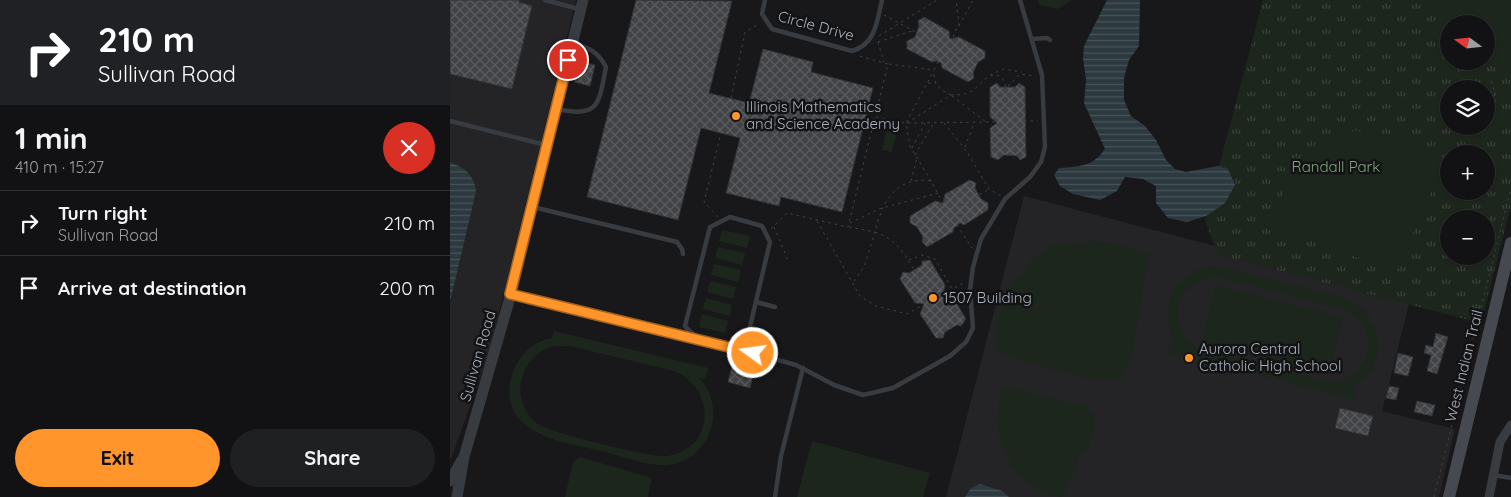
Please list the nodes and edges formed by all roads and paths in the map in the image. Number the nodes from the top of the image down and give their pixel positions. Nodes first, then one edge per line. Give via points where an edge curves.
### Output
1 (544, 0) edge
2 (765, 0) edge
3 (882, 0) edge
4 (937, 0) edge
5 (956, 0) edge
6 (974, 0) edge
7 (1020, 0) edge
8 (582, 5) edge
9 (879, 12) junction
10 (765, 20) junction
11 (899, 23) junction
12 (958, 28) junction
13 (913, 31) junction
14 (953, 37) dead end
15 (1032, 38) junction
16 (1050, 40) dead end
17 (932, 41) dead end
18 (878, 42) junction
19 (572, 44) junction
20 (856, 50) junction
21 (938, 62) dead end
22 (884, 63) junction
23 (888, 64) junction
24 (934, 70) junction
25 (1023, 73) junction
26 (989, 76) junction
27 (1042, 79) junction
28 (936, 83) junction
29 (927, 84) junction
30 (1008, 87) junction
31 (951, 95) junction
32 (731, 98) dead end
33 (1007, 107) dead end
34 (557, 109) junction
35 (875, 116) junction
36 (1044, 120) junction
37 (450, 121) edge
38 (1024, 121) dead end
39 (974, 122) junction
40 (986, 122) junction
41 (994, 122) dead end
42 (906, 123) junction
43 (925, 123) junction
44 (933, 123) junction
45 (943, 123) junction
46 (721, 133) dead end
47 (547, 145) junction
48 (964, 148) junction
49 (911, 149) junction
50 (915, 155) junction
51 (917, 158) junction
52 (931, 181) junction
53 (911, 182) junction
54 (1511, 188) edge
55 (989, 189) junction
56 (938, 193) junction
57 (1005, 199) junction
58 (942, 201) dead end
59 (963, 205) dead end
60 (532, 207) junction
61 (881, 209) junction
62 (722, 220) junction
63 (816, 221) junction
64 (849, 223) junction
65 (774, 226) junction
66 (957, 226) dead end
67 (848, 227) junction
68 (875, 232) junction
69 (767, 234) junction
70 (1511, 243) edge
71 (683, 254) dead end
72 (976, 255) junction
73 (908, 261) junction
74 (786, 262) dead end
75 (971, 283) junction
76 (852, 284) junction
77 (924, 286) dead end
78 (952, 288) junction
79 (946, 291) dead end
80 (510, 294) junction
81 (756, 302) junction
82 (921, 306) dead end
83 (775, 307) dead end
84 (699, 338) junction
85 (728, 346) junction
86 (803, 368) junction
87 (1511, 425) edge
88 (464, 457) junction
89 (1493, 474) junction
90 (1511, 478) edge
91 (450, 481) edge
92 (457, 497) edge
93 (775, 497) edge
94 (1434, 497) edge
95 (1449, 497) edge
96 (1489, 497) edge

1 - 8 lane
2 - 10 lane, Circle Drive via 762,14
3 - 9 lane, Circle Drive
4 - 11 path
5 - 12 path
6 - 12 path
7 - 15 lane
8 - 19 street, Sullivan Road
9 - 11 path
9 - 20 lane, Circle Drive via 872,39
10 - 20 lane, Circle Drive via 772,29
10 - 32 path via 746,32
11 - 13 path
11 - 18 path via 874,39
12 - 14 path
13 - 17 path
13 - 18 path
15 - 16 lane
15 - 27 lane
18 - 22 path
19 - 34 street, Sullivan Road
19 - 34 lane via 599,54 606,67 600,96 592,109 580,114
20 - 22 path via 860,57
21 - 24 path
22 - 23 path
23 - 24 path
23 - 35 path
24 - 28 path
24 - 29 path
25 - 26 path via 1004,69
25 - 27 path
25 - 30 path
26 - 30 path via 1000,78
26 - 31 path via 970,92
27 - 36 lane
28 - 29 path
28 - 31 path via 940,90
29 - 42 path
30 - 33 path
31 - 40 path
31 - 42 path
34 - 47 street, Sullivan Road
35 - 42 path
35 - 64 path
36 - 38 path
36 - 57 lane via 1045,147 1041,162 1030,177
37 - 47 lane
39 - 40 path
39 - 45 path
39 - 48 path
40 - 41 path
42 - 43 path
42 - 49 path
43 - 44 path
43 - 49 path
44 - 45 path
44 - 50 path
45 - 48 path
46 - 62 path via 704,202
47 - 60 street, Sullivan Road
48 - 55 path
49 - 50 path
50 - 51 path
51 - 52 path
51 - 53 path
52 - 53 path
52 - 56 path
53 - 61 path via 893,193
54 - 94 path
55 - 57 path
55 - 59 path
56 - 58 path
56 - 61 path
57 - 72 lane via 981,239
60 - 71 lane via 677,242
60 - 80 street, Sullivan Road
61 - 64 path
61 - 68 path
62 - 69 lane via 730,217 747,221 762,226
62 - 84 lane via 710,227 685,326
63 - 65 path via 787,213
63 - 67 path
63 - 76 path
64 - 67 path
65 - 69 path
65 - 74 path
66 - 72 path
67 - 68 path
68 - 73 path via 894,241
68 - 76 path via 864,268
69 - 81 lane via 770,242
70 - 95 main road, West Indian Trail
72 - 75 lane
73 - 77 path
73 - 78 path via 922,256 935,258
75 - 78 path via 960,283
75 - 86 lane via 973,328 966,342 893,388 863,394 834,385
76 - 82 path via 860,296 876,306 907,314
78 - 79 path
80 - 84 lane
80 - 88 street, Sullivan Road
81 - 83 lane
81 - 85 lane via 744,340
84 - 85 lane
85 - 86 lane
86 - 93 lane via 781,456
87 - 89 street via 1500,442
88 - 91 street, Sullivan Road
88 - 92 street, Sullivan Road
89 - 90 lane
89 - 96 street

